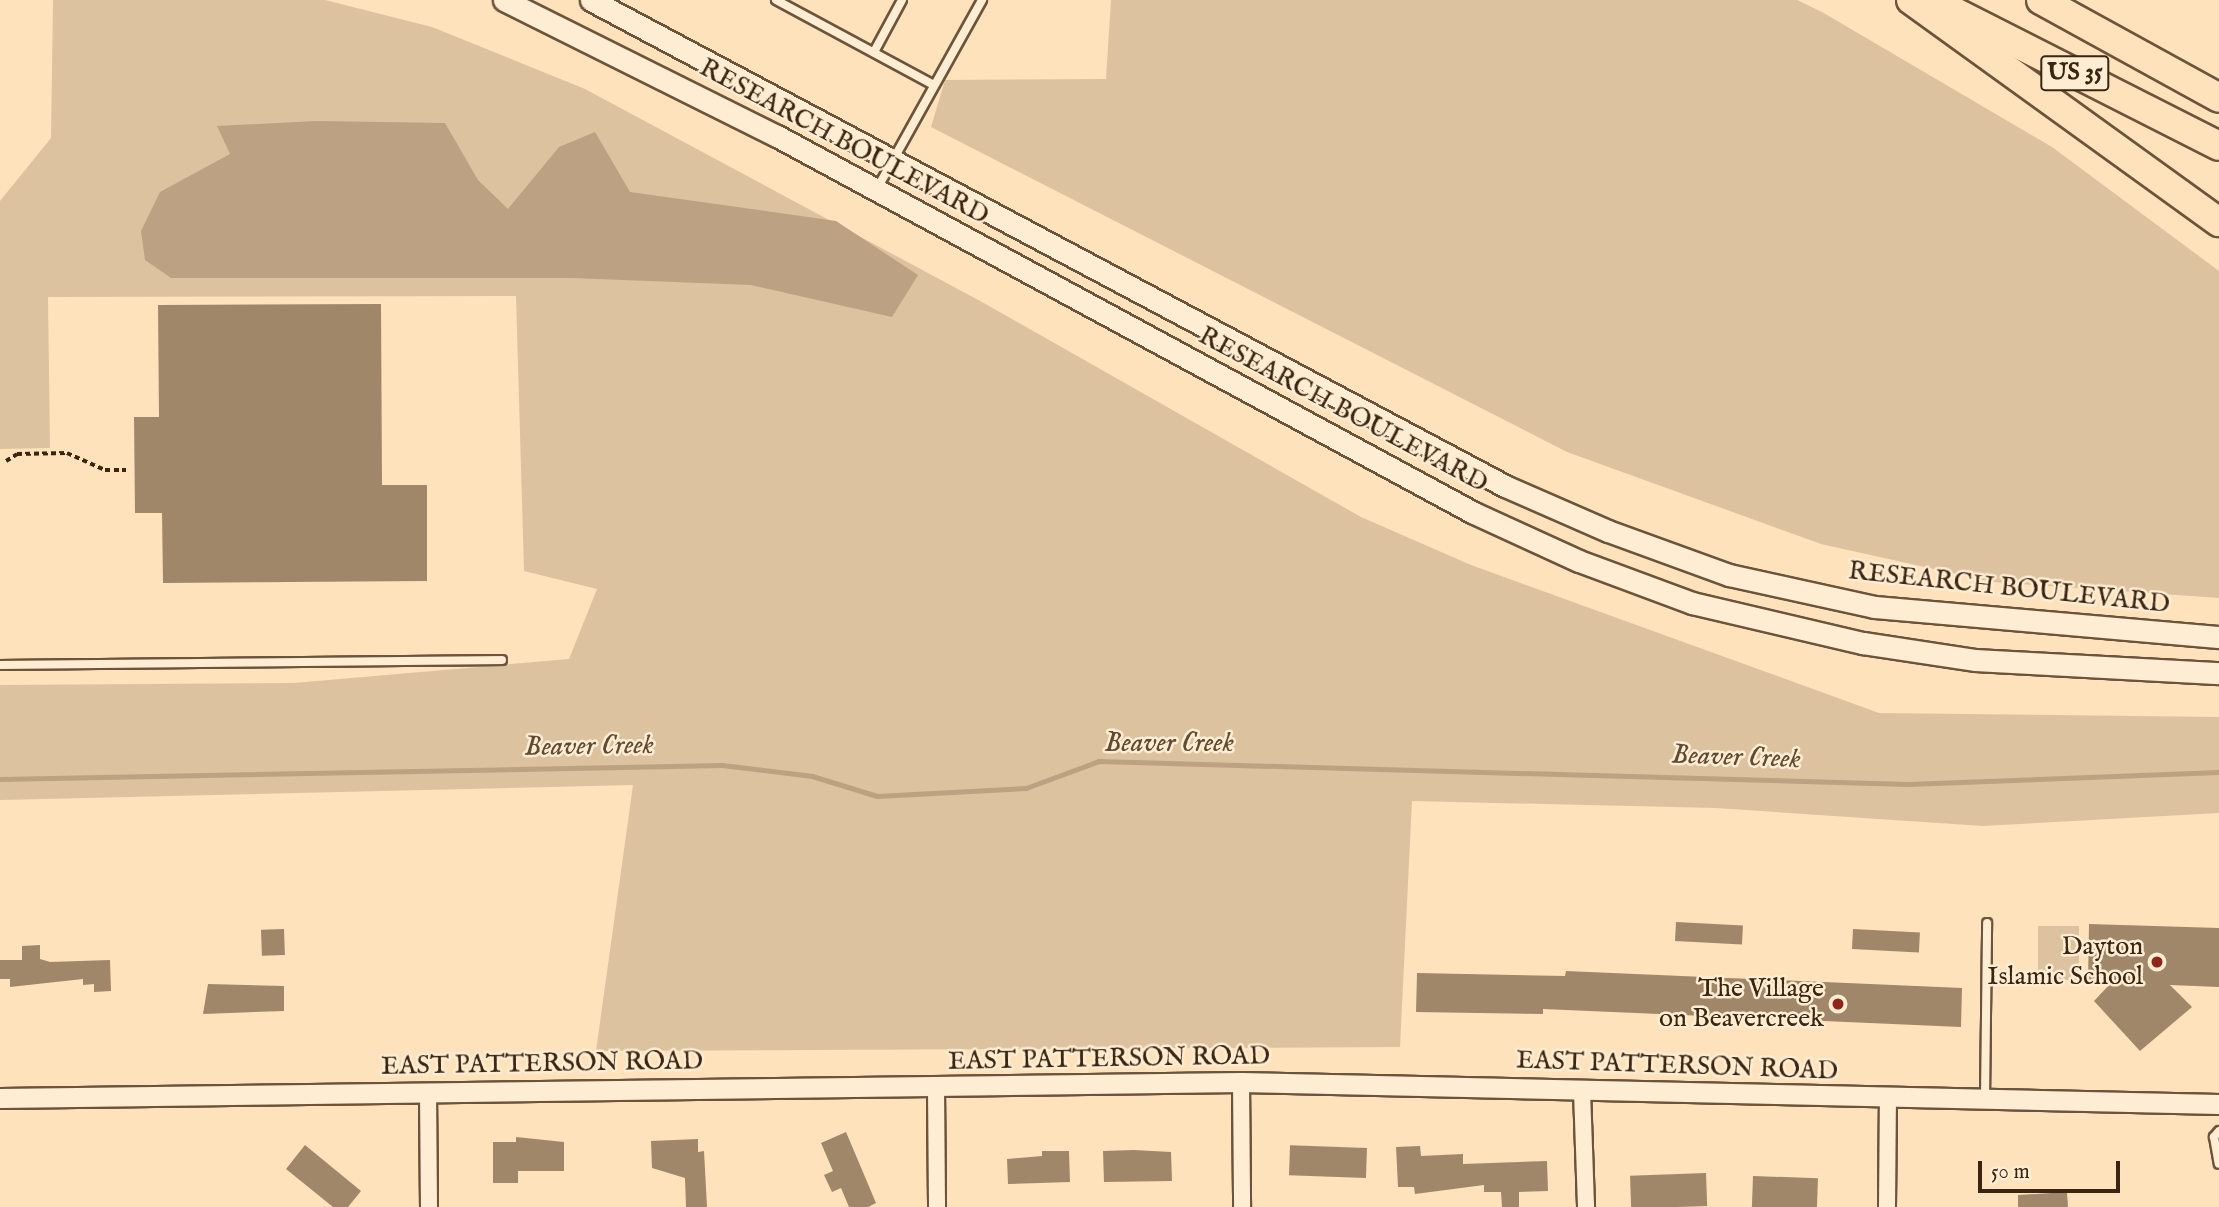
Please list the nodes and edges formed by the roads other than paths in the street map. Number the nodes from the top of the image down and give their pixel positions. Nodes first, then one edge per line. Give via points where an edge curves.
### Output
1 (504, 0) edge
2 (591, 0) edge
3 (776, 0) edge
4 (902, 0) edge
5 (982, 0) edge
6 (1911, 0) edge
7 (1931, 0) edge
8 (2040, 0) edge
9 (874, 52) junction
10 (934, 85) junction
11 (2219, 98) edge
12 (2219, 146) edge
13 (893, 158) junction
14 (877, 190) junction
15 (2219, 222) edge
16 (2219, 637) edge
17 (502, 660) dead end
18 (0, 664) edge
19 (2219, 673) edge
20 (1987, 923) dead end
21 (1241, 1082) junction
22 (936, 1088) junction
23 (1583, 1091) junction
24 (428, 1092) junction
25 (0, 1098) edge
26 (1888, 1099) junction
27 (1985, 1101) junction
28 (2219, 1104) edge
29 (2219, 1131) edge
30 (2219, 1164) edge
31 (429, 1207) edge
32 (937, 1207) edge
33 (1241, 1207) edge
34 (1587, 1207) edge
35 (1887, 1207) edge

1 - 14 main road, RESEARCH BOULEVARD
2 - 13 main road, RESEARCH BOULEVARD
3 - 9 lane
4 - 9 lane
5 - 10 lane
6 - 15 highway
7 - 12 highway, US 35
8 - 11 highway, US 35
9 - 10 lane
10 - 13 lane
13 - 14 lane
13 - 16 main road, RESEARCH BOULEVARD via 1505,486 1681,558 1729,575 1874,607
14 - 19 main road, RESEARCH BOULEVARD via 1474,513 1692,603 1776,627 1976,660
17 - 18 lane
20 - 27 lane
21 - 22 street, EAST PATTERSON ROAD
21 - 23 street, EAST PATTERSON ROAD
21 - 33 street
22 - 24 street, EAST PATTERSON ROAD
22 - 32 street
23 - 26 street, EAST PATTERSON ROAD
23 - 34 street
24 - 25 street, EAST PATTERSON ROAD
24 - 31 street
26 - 27 street, EAST PATTERSON ROAD
26 - 35 street
27 - 28 street, EAST PATTERSON ROAD
29 - 30 lane via 2214,1138

